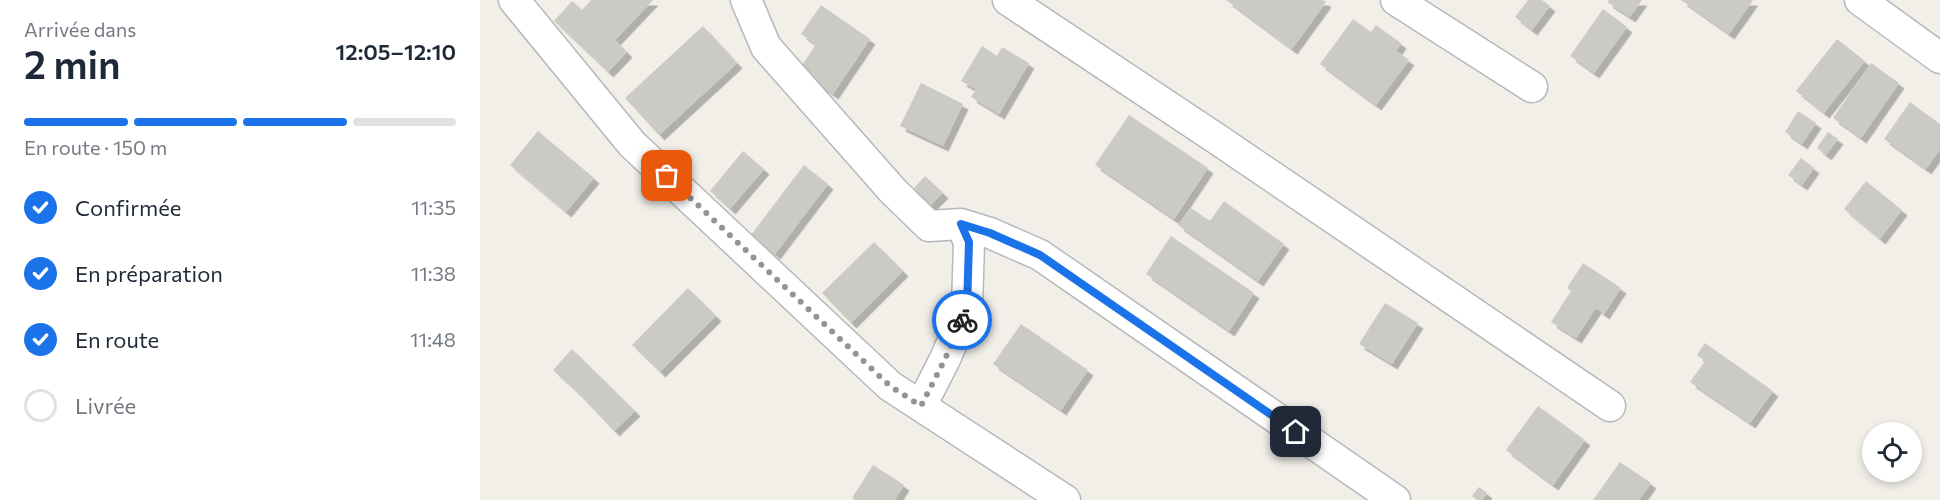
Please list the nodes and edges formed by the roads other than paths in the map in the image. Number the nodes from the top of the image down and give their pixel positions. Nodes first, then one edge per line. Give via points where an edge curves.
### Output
1 (514, 0) edge
2 (746, 0) edge
3 (1008, 0) edge
4 (1396, 0) edge
5 (1860, 0) edge
6 (1940, 58) edge
7 (1532, 87) dead end
8 (961, 224) junction
9 (921, 406) junction
10 (1610, 406) dead end
11 (1065, 500) edge
12 (1395, 500) edge

1 - 9 street via 632,144 890,386
2 - 8 street via 766,47 893,191 929,226
3 - 10 street
4 - 7 street
5 - 6 street
8 - 9 street via 969,242 967,308
8 - 12 street via 1040,255
9 - 11 street

